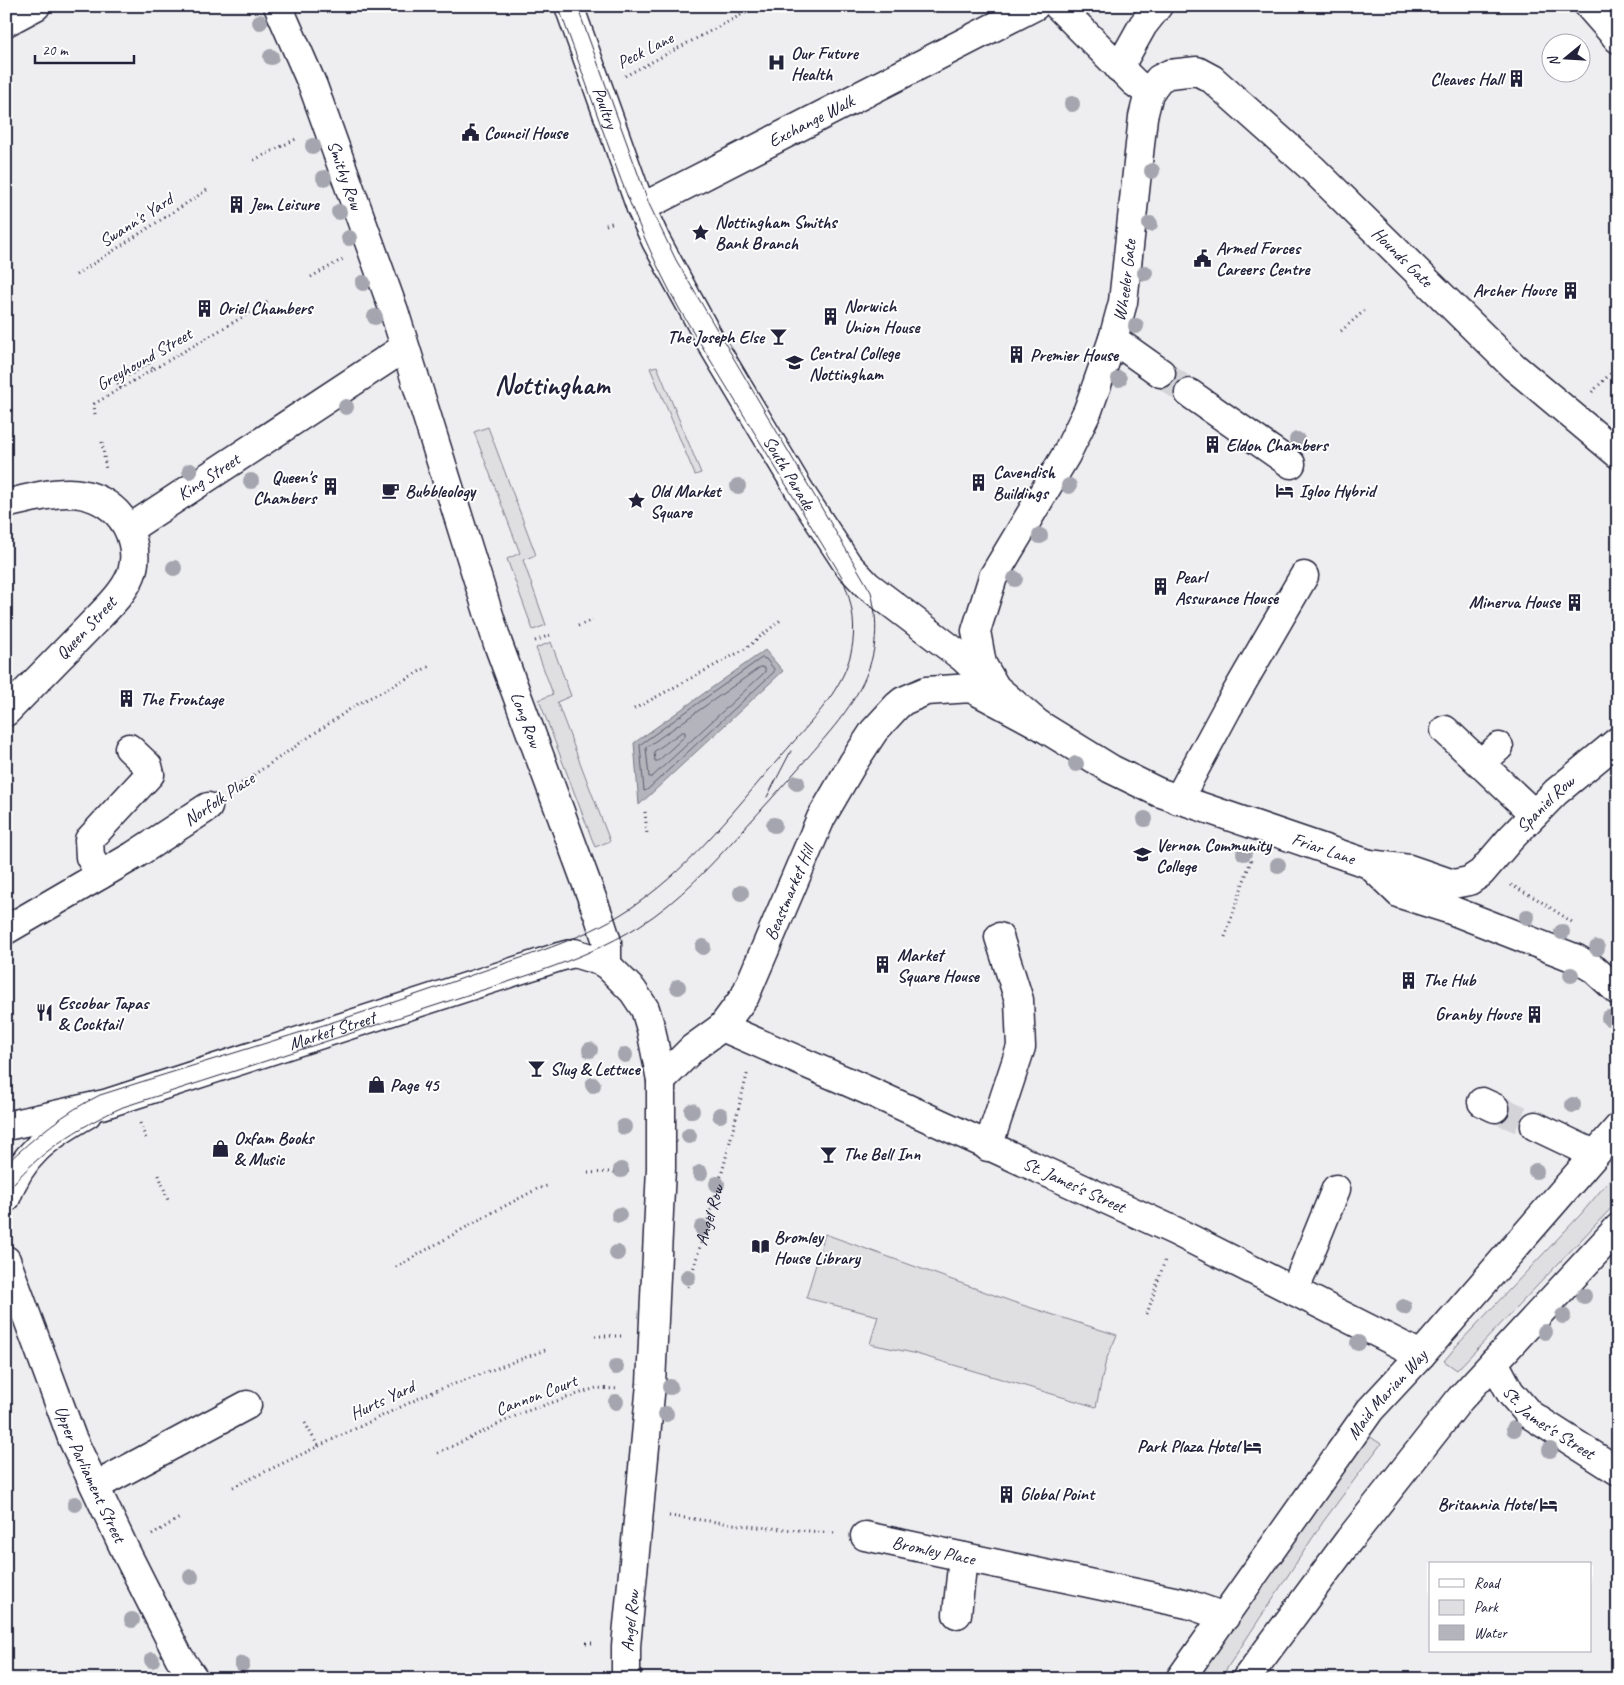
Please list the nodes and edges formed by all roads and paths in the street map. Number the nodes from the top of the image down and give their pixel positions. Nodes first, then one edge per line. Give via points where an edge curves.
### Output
1 (36, 6) edge
2 (278, 6) edge
3 (569, 6) edge
4 (758, 6) edge
5 (1035, 6) edge
6 (1058, 6) edge
7 (1158, 6) edge
8 (1589, 6) edge
9 (11, 32) edge
10 (1618, 39) edge
11 (1119, 68) junction
12 (598, 89) junction
13 (1149, 93) junction
14 (326, 124) junction
15 (254, 160) dead end
16 (210, 188) dead end
17 (642, 208) junction
18 (369, 245) junction
19 (76, 275) dead end
20 (311, 277) dead end
21 (268, 302) dead end
22 (1364, 311) dead end
23 (1341, 331) dead end
24 (1113, 339) junction
25 (404, 348) junction
26 (153, 369) junction
27 (1161, 373) tunnel mouth
28 (121, 388) junction
29 (1189, 393) tunnel mouth
30 (95, 414) dead end
31 (1618, 454) edge
32 (1291, 464) dead end
33 (6, 504) edge
34 (129, 529) junction
35 (1304, 576) dead end
36 (782, 619) dead end
37 (592, 620) dead end
38 (578, 626) dead end
39 (550, 636) dead end
40 (535, 641) dead end
41 (430, 666) dead end
42 (996, 688) junction
43 (911, 698) joint
44 (634, 710) dead end
45 (6, 712) edge
46 (1038, 724) junction
47 (1445, 730) dead end
48 (1618, 741) edge
49 (129, 748) dead end
50 (1178, 800) junction
51 (208, 807) joint
52 (645, 812) dead end
53 (1534, 814) junction
54 (1262, 828) junction
55 (647, 834) dead end
56 (1369, 864) junction
57 (1481, 874) junction
58 (100, 875) junction
59 (599, 917) junction
60 (1576, 924) dead end
61 (1487, 926) junction
62 (6, 930) edge
63 (998, 937) dead end
64 (1225, 937) dead end
65 (559, 957) junction
66 (607, 965) junction
67 (1618, 991) edge
68 (1618, 1016) edge
69 (722, 1027) junction
70 (756, 1042) junction
71 (1618, 1042) edge
72 (661, 1080) junction
73 (105, 1104) junction
74 (6, 1126) edge
75 (1535, 1126) tunnel mouth
76 (1618, 1128) edge
77 (988, 1147) junction
78 (1594, 1154) junction
79 (661, 1168) junction
80 (588, 1173) dead end
81 (159, 1176) dead end
82 (550, 1186) dead end
83 (1336, 1188) dead end
84 (6, 1198) edge
85 (169, 1203) dead end
86 (1618, 1228) edge
87 (1175, 1231) junction
88 (6, 1260) edge
89 (396, 1267) dead end
90 (1295, 1290) junction
91 (686, 1291) dead end
92 (1147, 1314) dead end
93 (6, 1318) edge
94 (548, 1349) dead end
95 (1421, 1355) junction
96 (1494, 1362) junction
97 (650, 1392) junction
98 (247, 1405) dead end
99 (305, 1422) dead end
100 (72, 1438) junction
101 (318, 1446) junction
102 (438, 1453) dead end
103 (1618, 1471) edge
104 (96, 1486) junction
105 (233, 1487) dead end
106 (638, 1512) junction
107 (865, 1536) joint
108 (963, 1557) junction
109 (957, 1614) dead end
110 (1225, 1616) junction
111 (194, 1679) edge
112 (626, 1679) edge
113 (1180, 1679) edge
114 (1246, 1679) edge

1 - 9 street
2 - 14 street, Smithy Row
3 - 12 street, Poultry
4 - 12 path, Peck Lane via 644,68
5 - 17 street, Exchange Walk
6 - 11 street
7 - 11 street via 1143,25
8 - 10 street
11 - 13 street
12 - 17 street, Poultry
13 - 24 street, Wheeler Gate via 1143,117 1123,302
13 - 31 street, Hounds Gate via 1159,79 1182,72 1197,71 1212,79 1313,169 1514,367
14 - 15 path
14 - 18 street, Smithy Row
16 - 19 path, Swann's Yard
17 - 42 street, South Parade via 693,311 848,565 867,585 962,657
18 - 20 path
18 - 25 street, Smithy Row
21 - 26 path, Greyhound Street
22 - 23 path
24 - 27 street
24 - 42 street, Wheeler Gate via 1088,410 1070,446 993,577 976,631 982,664
25 - 34 street, King Street
25 - 59 street, Long Row via 498,644
26 - 28 path, Greyhound Street
26 - 28 path via 149,363 135,369 117,382
28 - 30 path, Greyhound Street via 94,404
29 - 32 street
33 - 34 street via 49,493 74,492 95,497 112,508
34 - 45 street, Queen Street via 135,549 131,576 113,601
35 - 50 street
36 - 44 path via 751,645
37 - 38 path
39 - 40 path
41 - 51 path, Norfolk Place via 356,705
42 - 46 street, Wheeler Gate
43 - 46 street, Friar Lane via 926,691 971,688
43 - 69 street, Beastmarket Hill via 897,706 874,731 826,810 745,996
46 - 50 street, Friar Lane via 1111,769
47 - 53 street via 1490,755
48 - 53 street, Spaniel Row
49 - 58 street via 148,766 150,774 89,840 90,857
50 - 54 street, Friar Lane
51 - 58 street, Norfolk Place
52 - 55 path
53 - 57 street, Spaniel Row
54 - 56 street, Friar Lane
54 - 64 path
56 - 57 street, Spaniel Row via 1409,869 1453,884 1469,881
56 - 61 street, Friar Lane via 1400,894 1451,910
57 - 60 path via 1537,899
57 - 61 street, Spaniel Row via 1471,898
58 - 62 street, Norfolk Place
59 - 65 street, Market Street via 580,942
59 - 66 street, Long Row via 607,942
61 - 67 street, Friar Lane via 1578,959
63 - 77 street via 1019,1000 1021,1047
65 - 66 street, Market Street via 579,954
65 - 73 street, Market Street
66 - 72 street via 633,991 645,1009
68 - 71 path via 1612,1025
69 - 70 street, St. James's Street
69 - 72 street, Beastmarket Hill via 693,1048
70 - 77 street, St. James's Street
70 - 91 path, Angel Row via 723,1169
72 - 79 street, Angel Row
73 - 74 street, Market Street
73 - 84 street, Market Street via 73,1122 29,1155 12,1178
75 - 78 street
76 - 78 street, Maid Marian Way
77 - 87 street, St. James's Street
78 - 95 street, Maid Marian Way
79 - 80 path
79 - 97 street, Angel Row
81 - 85 path
82 - 89 path via 537,1189
83 - 90 street
86 - 96 street
87 - 90 street, St. James's Street
87 - 92 path
88 - 100 street, Upper Parliament Street
90 - 95 street, St. James's Street
93 - 100 street
94 - 101 path, Hurts Yard via 430,1393
95 - 110 street, Maid Marian Way via 1370,1410
96 - 103 street, St. James's Street via 1510,1392 1528,1414
96 - 114 street via 1460,1399 1348,1540
97 - 102 path, Cannon Court via 596,1388 524,1412
97 - 106 street, Angel Row
98 - 104 street
99 - 101 path
100 - 104 street, Upper Parliament Street
101 - 105 path, Hurts Yard
104 - 111 street, Upper Parliament Street via 134,1569
106 - 107 path
106 - 112 street, Angel Row
107 - 108 street, Bromley Place
108 - 109 street
108 - 110 street, Bromley Place via 1188,1604
110 - 113 street, Maid Marian Way

